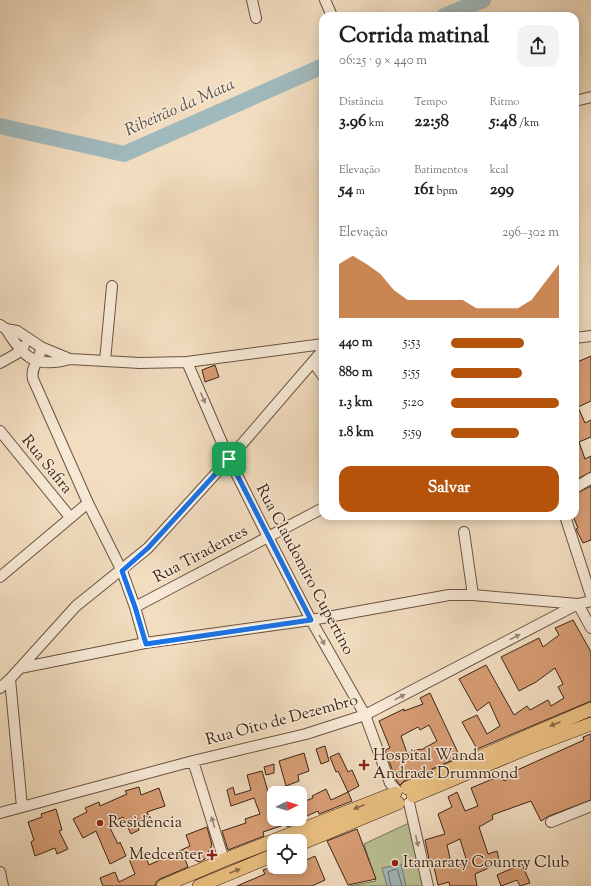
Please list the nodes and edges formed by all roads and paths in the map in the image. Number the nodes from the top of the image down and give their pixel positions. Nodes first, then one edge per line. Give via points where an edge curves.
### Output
1 (252, 0) edge
2 (327, 1) edge
3 (331, 12) edge
4 (256, 18) dead end
5 (591, 97) edge
6 (579, 100) edge
7 (112, 286) dead end
8 (3, 327) edge
9 (591, 336) edge
10 (579, 338) edge
11 (32, 342) junction
12 (319, 345) edge
13 (41, 347) junction
14 (21, 350) junction
15 (319, 355) edge
16 (70, 359) junction
17 (37, 361) junction
18 (105, 361) junction
19 (187, 362) junction
20 (313, 362) junction
21 (0, 363) edge
22 (319, 370) edge
23 (0, 431) edge
24 (229, 459) junction
25 (591, 478) edge
26 (579, 486) edge
27 (88, 503) junction
28 (319, 510) edge
29 (70, 517) junction
30 (566, 520) edge
31 (464, 532) dead end
32 (268, 537) junction
33 (122, 571) junction
34 (0, 577) edge
35 (473, 595) junction
36 (591, 596) edge
37 (591, 601) edge
38 (578, 604) junction
39 (135, 607) junction
40 (311, 620) junction
41 (591, 628) edge
42 (146, 644) junction
43 (20, 668) junction
44 (10, 679) junction
45 (0, 688) edge
46 (591, 709) edge
47 (365, 715) junction
48 (591, 724) edge
49 (193, 761) junction
50 (403, 796) junction
51 (22, 806) junction
52 (591, 806) edge
53 (0, 813) edge
54 (552, 822) dead end
55 (307, 841) edge
56 (267, 858) edge
57 (224, 860) junction
58 (0, 872) edge
59 (3, 886) edge
60 (163, 886) edge
61 (199, 886) edge
62 (428, 886) edge

1 - 4 street
2 - 3 street
5 - 6 street
7 - 18 street
8 - 11 street
8 - 14 street
9 - 10 street
11 - 13 street
11 - 14 street via 25,344
12 - 19 street
13 - 16 street
13 - 17 street
14 - 17 street via 28,358
14 - 21 street
15 - 20 street
16 - 17 street via 56,362
16 - 18 street
17 - 27 street via 33,368 33,379
18 - 19 street
19 -> 24 street, Rua Claudomiro Cupertino
20 - 22 street
20 - 24 street
23 - 29 street, Rua Safira
24 - 32 street, Rua Claudomiro Cupertino
24 - 33 street via 148,548
25 - 26 street
27 - 29 street
27 - 33 street
28 - 32 street, Rua Tiradentes
29 - 34 street
30 - 36 street
31 - 35 street
32 - 39 street, Rua Tiradentes
32 - 40 street, Rua Claudomiro Cupertino
33 - 39 street
33 - 43 street via 76,606
35 - 38 street
35 - 40 street via 449,595
37 - 38 street
38 - 41 street
47 -> 38 street, Rua Oito de Dezembro
39 - 42 street
40 - 42 street
40 -> 47 street, Rua Claudomiro Cupertino
42 - 43 street
43 - 44 street
44 - 45 street
44 - 51 street
46 -> 50 main road
47 - 49 street, Rua Oito de Dezembro via 306,734
47 - 50 street, Rua Claudomiro Cupertino via 390,783
48 - 50 main road
49 - 51 street, Rua Oito de Dezembro
57 -> 49 street
50 - 55 main road
50 -> 57 main road
50 -> 62 street, Rua Claudomiro Cupertino
51 - 53 street, Rua Oito de Dezembro
52 - 54 street
61 -> 56 main road
57 - 60 main road
58 - 59 street

